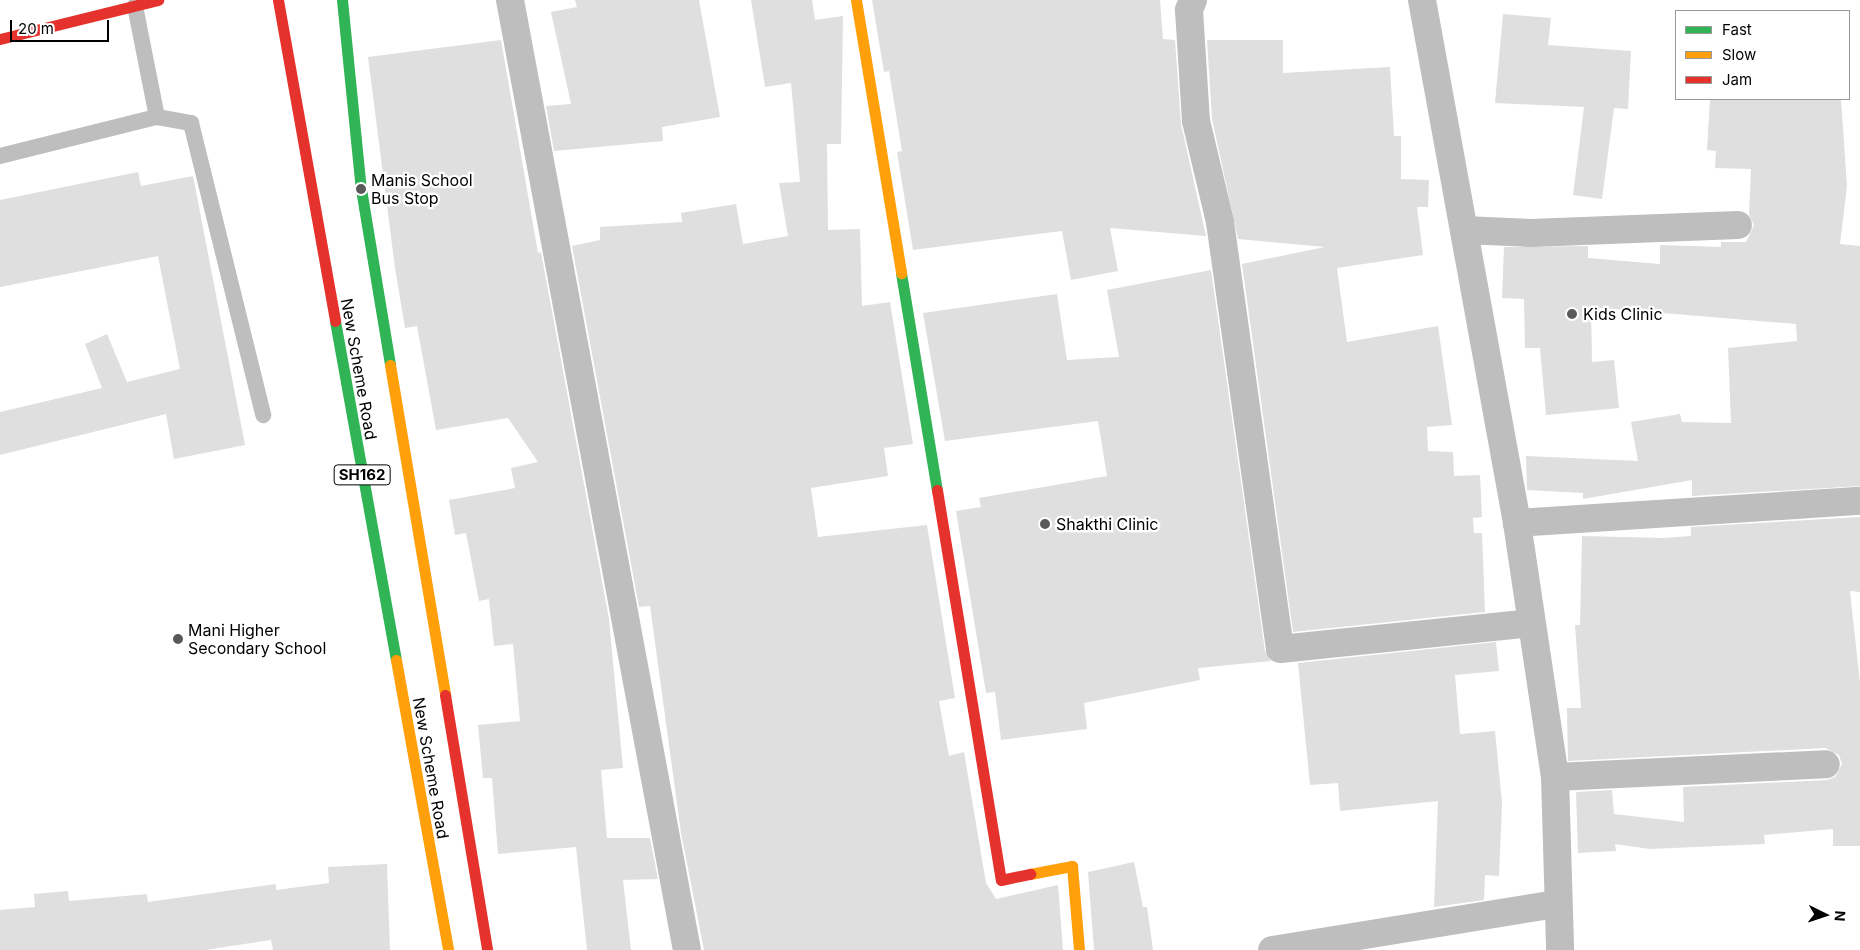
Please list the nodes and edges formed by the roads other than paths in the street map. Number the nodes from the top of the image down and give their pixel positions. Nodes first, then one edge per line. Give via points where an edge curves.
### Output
1 (158, 0) edge
2 (278, 0) edge
3 (342, 0) edge
4 (510, 0) edge
5 (856, 0) edge
6 (1193, 0) edge
7 (1422, 0) edge
8 (135, 6) junction
9 (0, 39) edge
10 (157, 117) junction
11 (0, 156) edge
12 (1738, 224) dead end
13 (1464, 230) junction
14 (263, 414) dead end
15 (1860, 501) edge
16 (1517, 523) junction
17 (1531, 623) junction
18 (1826, 764) dead end
19 (1555, 777) junction
20 (1556, 904) junction
21 (448, 950) edge
22 (487, 950) edge
23 (687, 950) edge
24 (1080, 950) edge
25 (1272, 950) edge
26 (1560, 950) edge

1 - 8 main road
2 - 21 main road, New Scheme Road / SH162
3 - 22 main road, New Scheme Road / SH162 via 361,189
4 - 23 street
5 - 24 main road via 1001,880 1072,866
6 - 17 street via 1189,10 1196,121 1220,222 1280,649
7 - 13 street
8 - 9 main road
8 - 10 lane
10 - 11 lane
10 - 14 lane via 191,123
12 - 13 street via 1531,233
13 - 16 street
15 - 16 street
16 - 17 street
17 - 19 street
18 - 19 street
19 - 20 street
20 - 25 street
20 - 26 street

